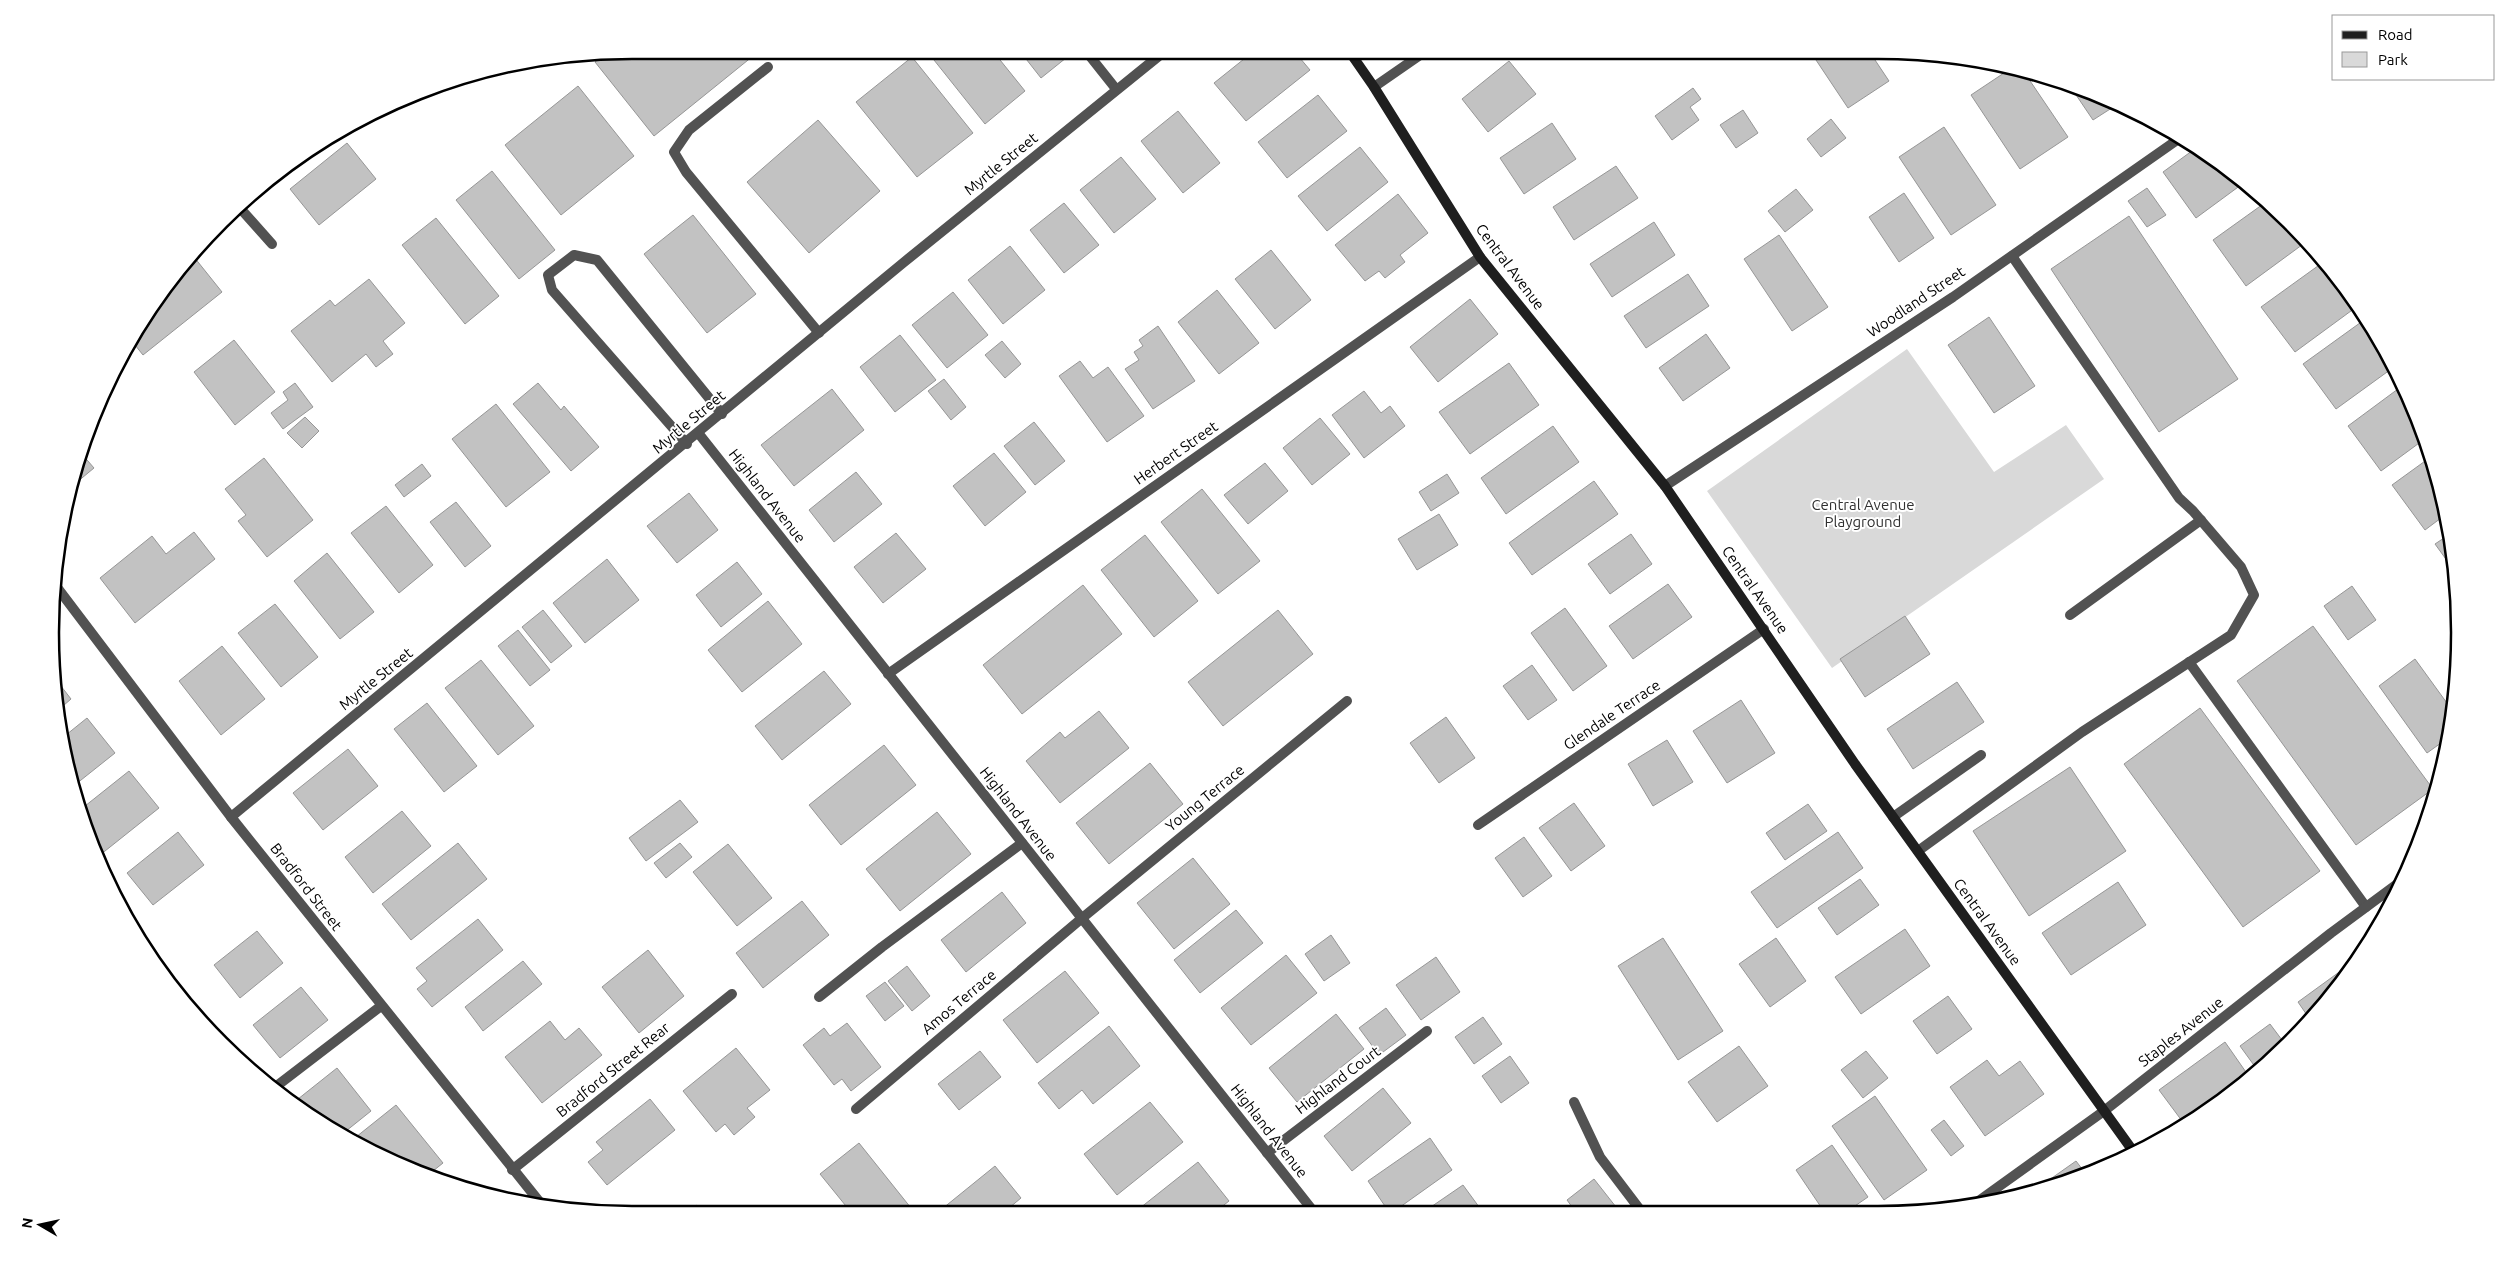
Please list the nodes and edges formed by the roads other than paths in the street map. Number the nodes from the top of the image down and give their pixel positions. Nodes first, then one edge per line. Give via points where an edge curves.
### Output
1 (1092, 59) edge
2 (1154, 59) edge
3 (1355, 59) edge
4 (1414, 59) edge
5 (768, 67) dead end
6 (1374, 87) junction
7 (1116, 89) junction
8 (2174, 142) edge
9 (243, 212) edge
10 (272, 244) dead end
11 (2012, 256) junction
12 (1480, 257) junction
13 (819, 333) junction
14 (722, 414) junction
15 (699, 434) junction
16 (687, 444) junction
17 (1665, 486) junction
18 (2201, 520) junction
19 (60, 592) edge
20 (2070, 615) dead end
21 (1764, 630) junction
22 (2189, 662) junction
23 (888, 674) junction
24 (1347, 701) dead end
25 (1981, 755) dead end
26 (1893, 817) junction
27 (232, 818) junction
28 (1478, 825) dead end
29 (1022, 843) junction
30 (1918, 851) junction
31 (2391, 888) edge
32 (2366, 907) junction
33 (1081, 919) junction
34 (732, 994) dead end
35 (819, 997) dead end
36 (381, 1006) junction
37 (1427, 1031) dead end
38 (279, 1084) edge
39 (1574, 1102) dead end
40 (856, 1109) dead end
41 (2104, 1111) junction
42 (2130, 1147) edge
43 (1267, 1153) junction
44 (512, 1170) junction
45 (1986, 1195) edge
46 (535, 1197) edge
47 (1309, 1206) edge
48 (1636, 1206) edge

1 - 7 street
2 - 7 street, Myrtle Street
3 - 6 street, Central Avenue
4 - 6 street
5 - 13 street via 689,130 674,152 686,172
6 - 12 street, Central Avenue
7 - 13 street, Myrtle Street
8 - 11 street, Woodland Street
9 - 10 street
11 - 17 street, Woodland Street
11 - 18 street via 2179,498
12 - 17 street, Central Avenue
12 - 23 street, Herbert Street
13 - 14 street, Myrtle Street
14 - 15 street, Myrtle Street
14 - 16 street via 597,260 574,255 548,275 552,290
15 - 16 street, Myrtle Street
15 - 23 street, Highland Avenue
16 - 27 street, Myrtle Street
17 - 21 street, Central Avenue
18 - 20 street
18 - 22 street via 2241,567 2254,595 2231,635
19 - 27 street, Bradford Street
21 - 26 street, Central Avenue
21 - 28 street, Glendale Terrace
22 - 30 street via 2082,732
22 - 32 street
23 - 29 street, Highland Avenue
24 - 33 street, Young Terrace
25 - 26 street
26 - 30 street, Central Avenue
27 - 36 street, Bradford Street
29 - 33 street, Highland Avenue
29 - 35 street
30 - 41 street, Central Avenue
31 - 32 street, Staples Avenue
32 - 41 street, Staples Avenue
33 - 40 street, Amos Terrace
33 - 43 street, Highland Avenue
34 - 44 street, Bradford Street Rear
36 - 38 street
36 - 44 street, Bradford Street
37 - 43 street, Highland Court
39 - 48 street via 1600,1158
41 - 42 street, Central Avenue
41 - 45 street, Staples Avenue
43 - 47 street, Highland Avenue
44 - 46 street, Bradford Street

